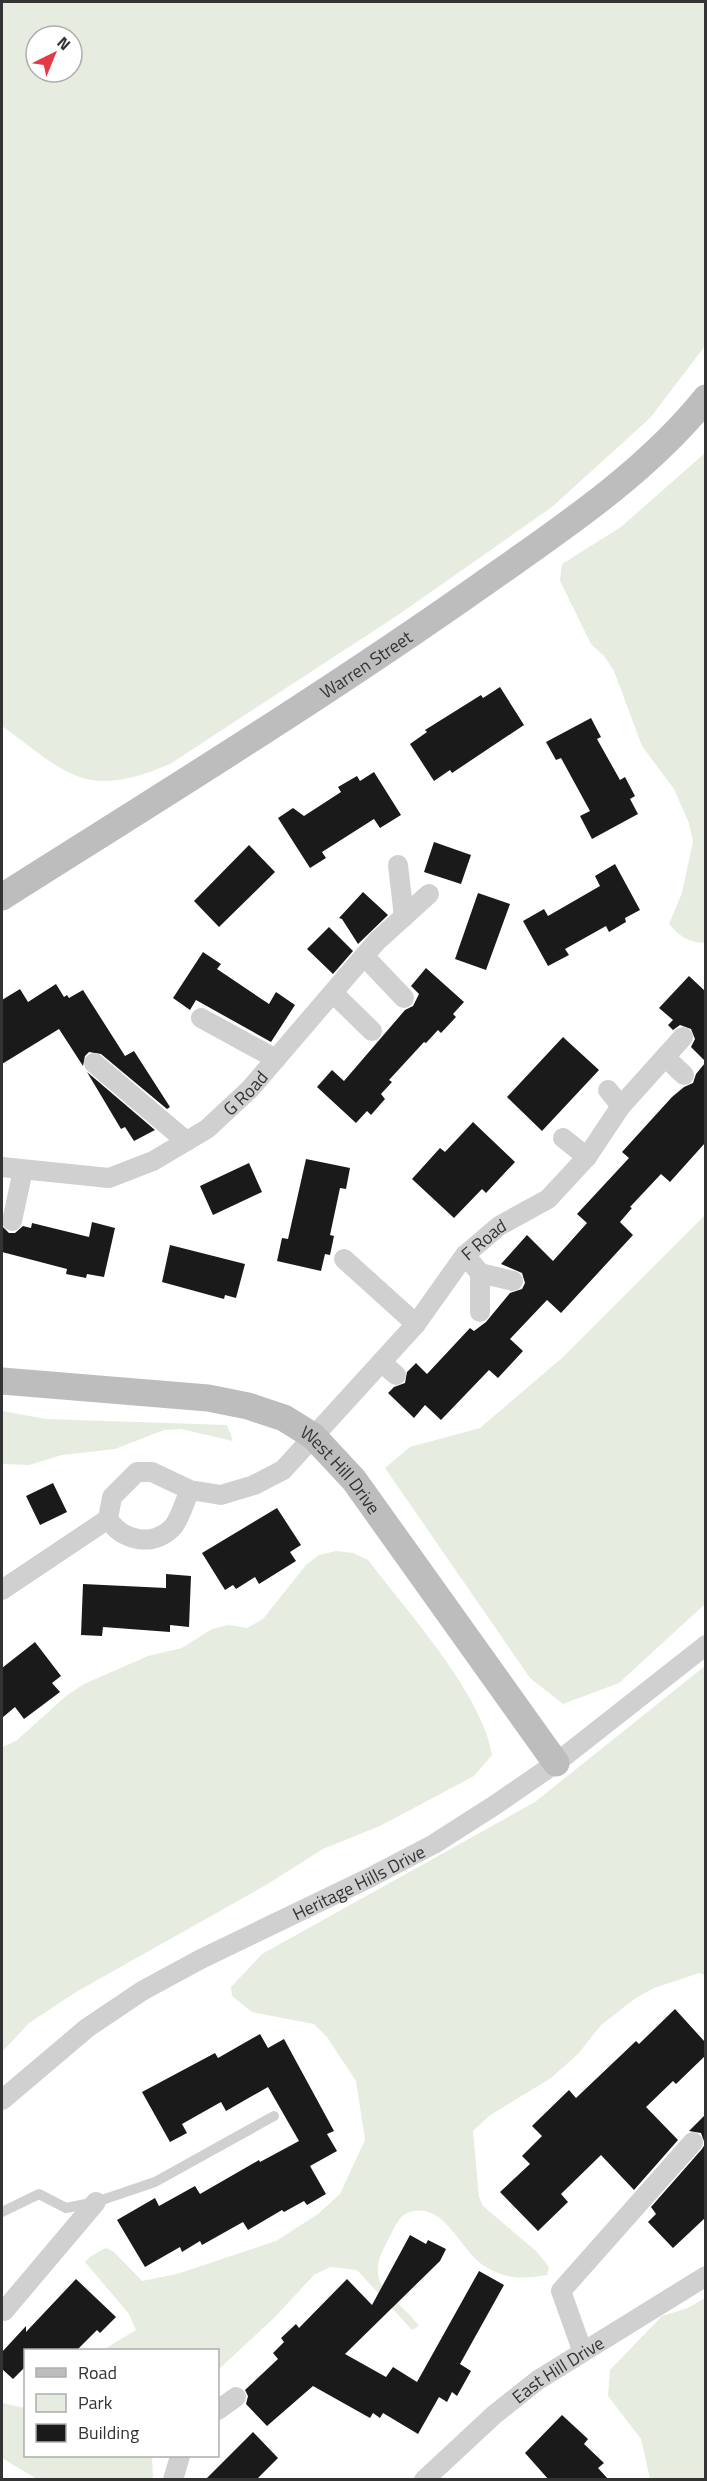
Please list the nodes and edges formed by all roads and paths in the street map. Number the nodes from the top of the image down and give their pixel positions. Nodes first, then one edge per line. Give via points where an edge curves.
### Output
1 (705, 398) edge
2 (398, 865) dead end
3 (429, 894) dead end
4 (2, 897) edge
5 (404, 917) junction
6 (364, 956) junction
7 (333, 993) junction
8 (404, 998) dead end
9 (201, 1018) dead end
10 (372, 1031) dead end
11 (682, 1037) dead end
12 (665, 1057) junction
13 (276, 1059) junction
14 (94, 1063) dead end
15 (684, 1075) dead end
16 (608, 1090) dead end
17 (621, 1106) junction
18 (563, 1138) dead end
19 (186, 1141) junction
20 (587, 1157) junction
21 (2, 1167) edge
22 (23, 1170) junction
23 (12, 1221) dead end
24 (465, 1255) junction
25 (344, 1259) dead end
26 (480, 1273) junction
27 (513, 1281) dead end
28 (480, 1312) dead end
29 (416, 1324) junction
30 (2, 1381) edge
31 (313, 1436) junction
32 (190, 1490) junction
33 (108, 1519) junction
34 (2, 1590) edge
35 (705, 1645) edge
36 (556, 1763) junction
37 (2, 2100) edge
38 (274, 2116) dead end
39 (693, 2142) dead end
40 (96, 2202) junction
41 (2, 2211) edge
42 (705, 2276) edge
43 (4, 2311) dead end
44 (582, 2350) junction
45 (236, 2397) dead end
46 (219, 2409) edge
47 (180, 2457) edge
48 (173, 2480) edge
49 (424, 2480) edge

1 - 4 street, Warren Street via 614,487 489,579 318,696
2 - 5 street
3 - 5 street, G Road
5 - 6 street, G Road
6 - 7 street, G Road
6 - 8 street
7 - 10 street
7 - 13 street, G Road
9 - 13 street
11 - 12 street, F Road
12 - 15 street
12 - 17 street, F Road
13 - 19 street, G Road via 207,1129
14 - 19 street
16 - 17 street
17 - 20 street, F Road
18 - 20 street
19 - 22 street, G Road via 153,1161 109,1178
20 - 24 street, F Road via 548,1198 499,1226
21 - 22 street, G Road
22 - 23 street
24 - 26 street
24 - 29 street, F Road
25 - 29 street
26 - 27 street
26 - 28 street
29 - 31 street, F Road via 389,1369
30 - 31 street, West Hill Drive via 228,1402 284,1418
31 - 32 street, F Road via 283,1470 254,1485 221,1495
31 - 36 street, West Hill Drive via 354,1480
32 - 33 street via 152,1472 137,1472 112,1497
32 - 33 street via 173,1528 157,1536 137,1540 117,1532
33 - 34 street
35 - 36 street, Heritage Hills Drive
36 - 37 street, Heritage Hills Drive via 434,1844 142,1991 87,2028
38 - 40 lane via 155,2182
39 - 44 street via 561,2291
40 - 41 lane via 66,2208 39,2194
40 - 43 street
42 - 44 street, East Hill Drive
44 - 49 street, East Hill Drive via 495,2414
45 - 46 street
47 - 48 street

